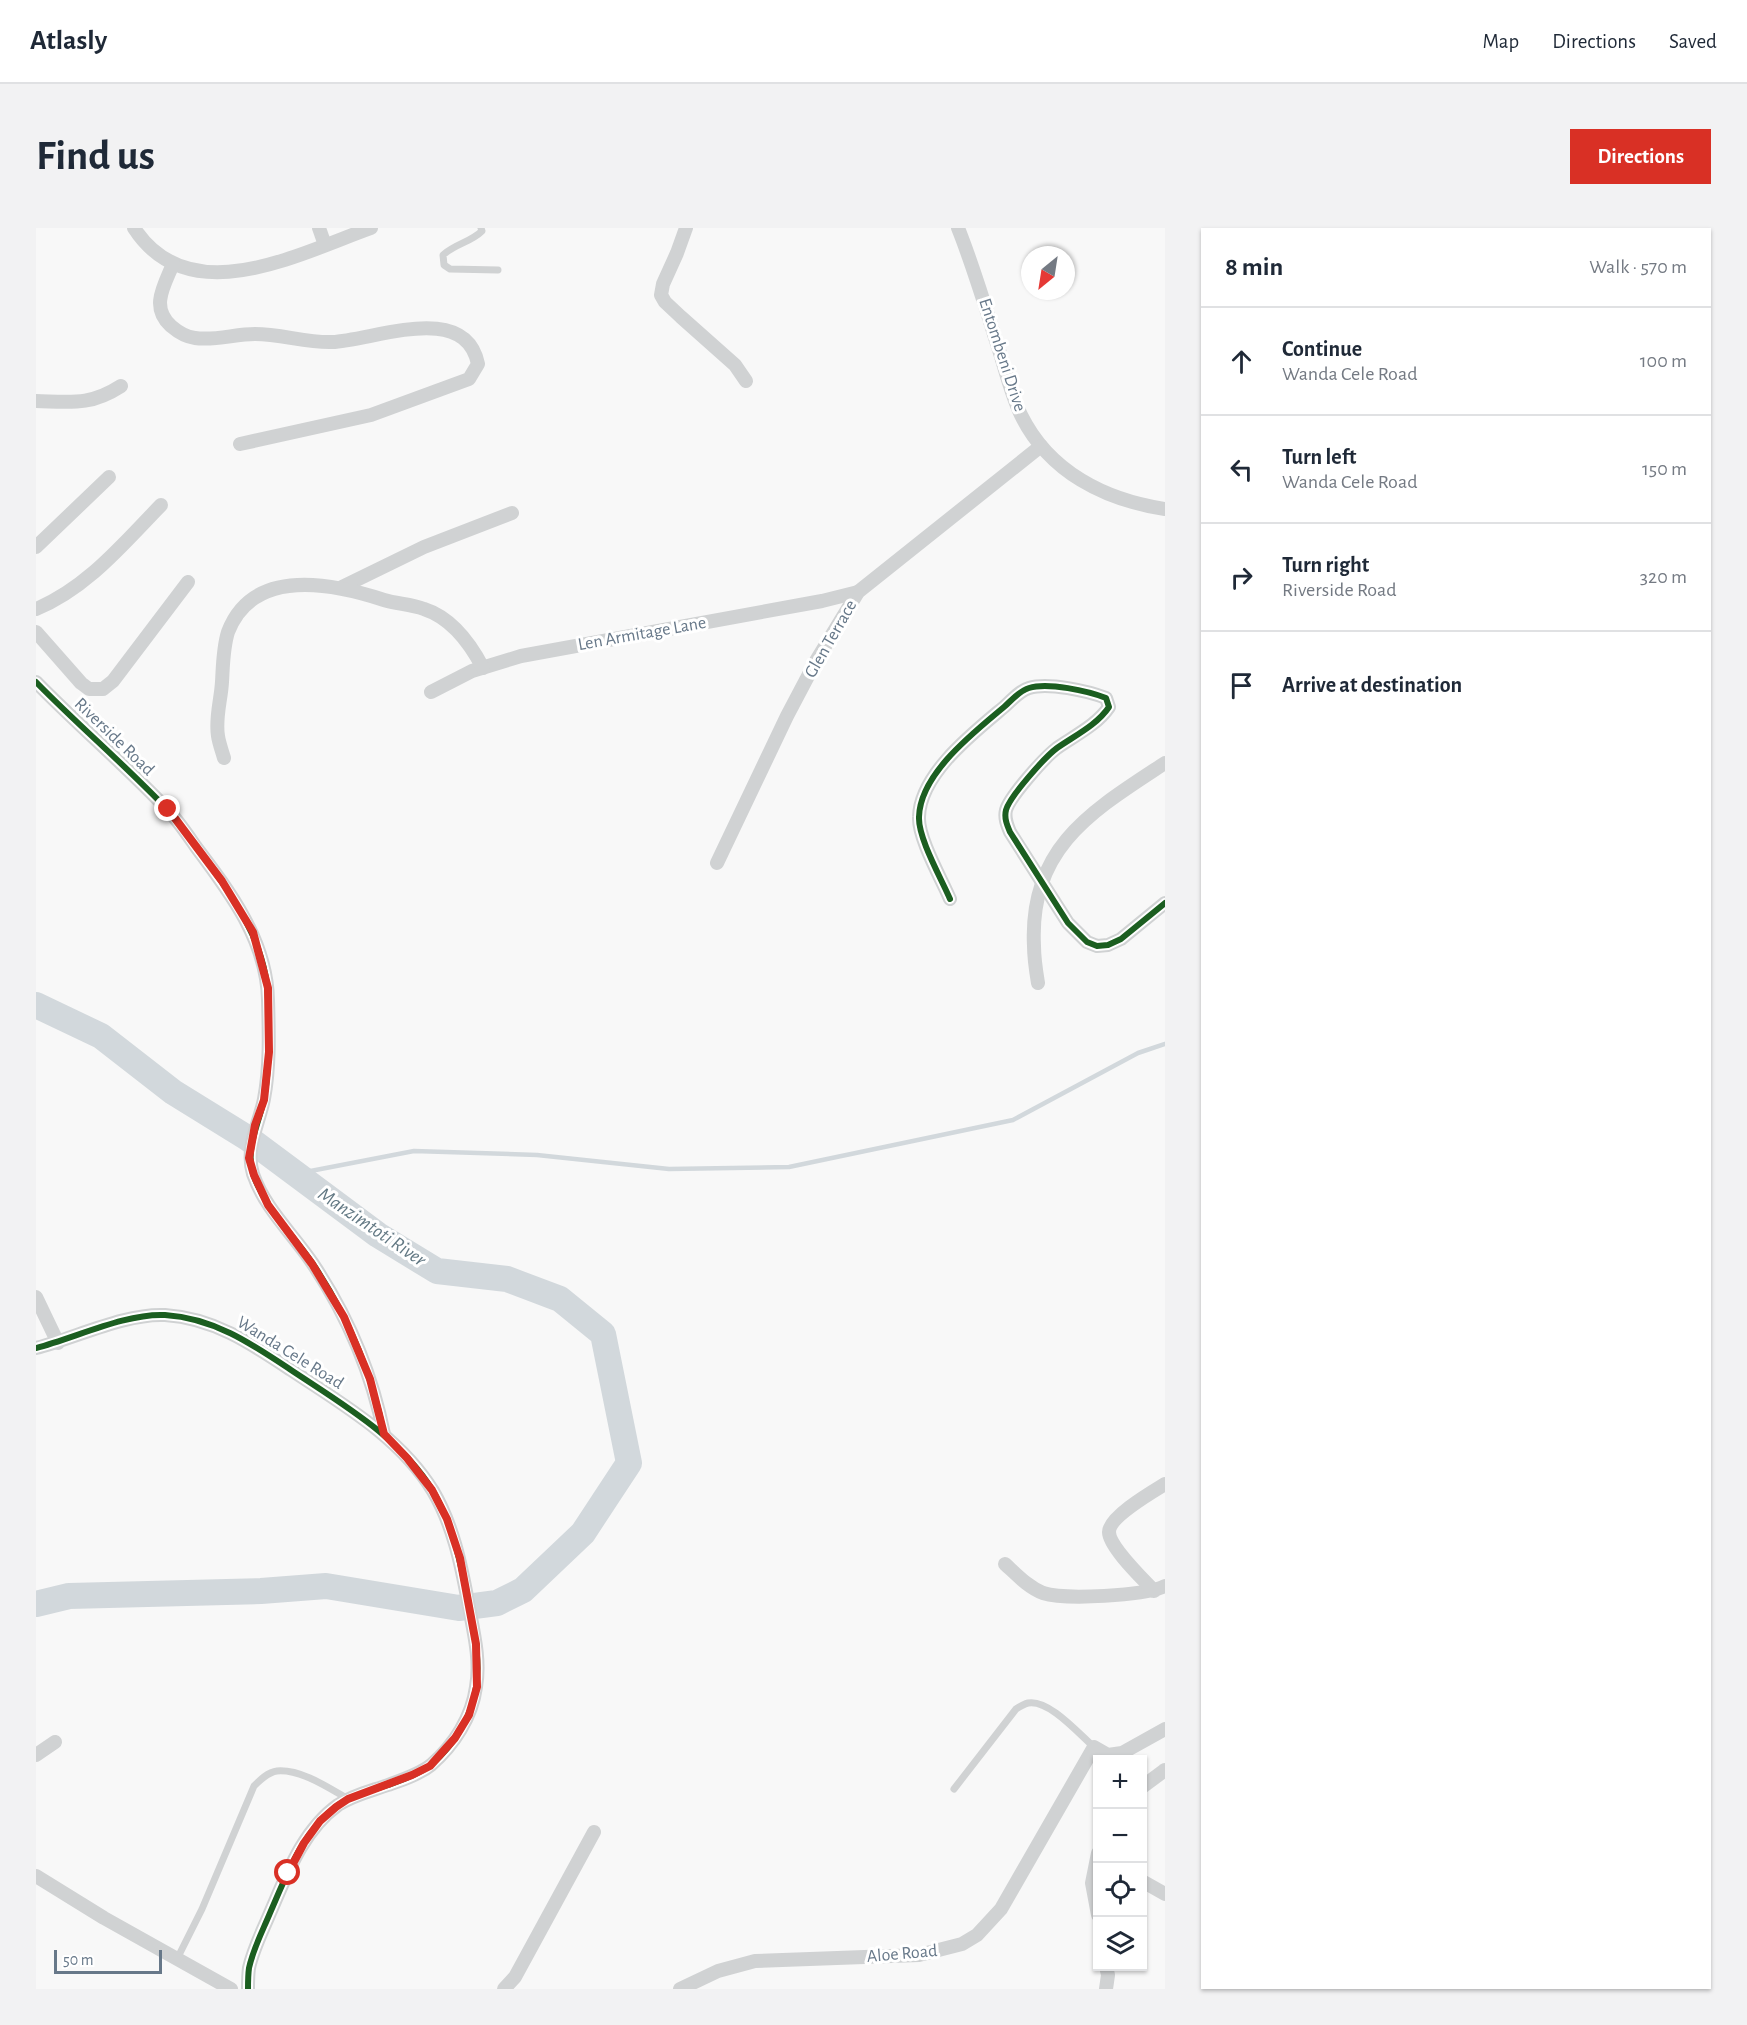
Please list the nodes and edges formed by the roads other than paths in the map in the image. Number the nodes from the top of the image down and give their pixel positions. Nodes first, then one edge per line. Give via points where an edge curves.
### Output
1 (134, 228) edge
2 (319, 228) edge
3 (371, 228) edge
4 (482, 228) edge
5 (686, 228) edge
6 (958, 228) edge
7 (325, 245) junction
8 (173, 264) junction
9 (498, 270) dead end
10 (746, 381) dead end
11 (121, 386) dead end
12 (36, 401) edge
13 (240, 444) dead end
14 (1041, 446) junction
15 (109, 477) dead end
16 (161, 505) dead end
17 (1165, 509) edge
18 (512, 513) dead end
19 (36, 547) edge
20 (188, 582) dead end
21 (342, 587) junction
22 (858, 592) junction
23 (36, 609) edge
24 (36, 632) edge
25 (483, 668) junction
26 (36, 682) edge
27 (431, 692) dead end
28 (224, 758) dead end
29 (1165, 763) edge
30 (717, 863) dead end
31 (1042, 880) junction
32 (950, 899) dead end
33 (1165, 903) edge
34 (1038, 983) dead end
35 (36, 1297) edge
36 (58, 1342) junction
37 (36, 1348) edge
38 (384, 1434) junction
39 (1165, 1484) edge
40 (1005, 1564) dead end
41 (1160, 1589) edge
42 (1165, 1729) edge
43 (55, 1742) dead end
44 (1094, 1747) junction
45 (36, 1755) edge
46 (1165, 1770) edge
47 (1147, 1784) edge
48 (954, 1789) dead end
49 (348, 1799) junction
50 (594, 1832) dead end
51 (36, 1876) edge
52 (1147, 1883) edge
53 (1165, 1894) edge
54 (177, 1959) junction
55 (1107, 1971) edge
56 (231, 1989) edge
57 (248, 1989) edge
58 (504, 1989) edge
59 (680, 1989) edge
60 (1106, 1989) edge

1 - 8 street via 156,255
2 - 7 street
3 - 7 street
4 - 9 lane via 477,237 443,255 444,265 450,269
5 - 10 street via 661,295 735,365
6 - 14 street, Entombeni Drive via 1011,393
7 - 8 street via 247,270 201,272
8 - 13 street via 159,309 165,320 196,339 253,334 332,342 394,331 442,329 460,336 475,352 478,364 469,379 371,415
11 - 12 street via 95,400
14 - 17 street, Entombeni Drive via 1079,480 1139,505
14 - 22 street, Glen Terrace
15 - 19 street
16 - 23 street via 90,577
18 - 21 street via 424,547
20 - 24 street via 103,689 89,689 81,683
21 - 25 street via 442,617 472,645
21 - 28 street via 288,586 271,590 250,601 239,615 229,630 223,651 218,736
22 - 25 street, Len Armitage Lane via 521,656
22 - 30 street, Glen Terrace via 787,716
25 - 27 street, Len Armitage Lane
26 - 38 street, Riverside Road via 168,809 222,881 253,932 268,988 269,1052 264,1100 249,1158 268,1205 312,1264 344,1317 370,1379
29 - 31 street via 1084,820 1064,840
31 - 32 street via 1010,832 1006,810 1012,797 1054,751 1099,717 1109,703 1100,695 1041,686 1019,693 988,719 941,766 929,784 921,804 920,830
31 - 33 street via 1076,933 1097,946 1121,939
31 - 34 street via 1034,935
35 - 36 street
36 - 37 street, Wanda Cele Road
36 - 38 street, Wanda Cele Road via 131,1318 163,1314 192,1318 251,1343
38 - 49 street, Wanda Cele Road via 432,1490 447,1519 460,1558 476,1644 477,1687 469,1715 430,1766
39 - 41 street via 1123,1513 1109,1531 1110,1540 1121,1554
40 - 41 street via 1025,1582 1056,1595
42 - 44 street via 1122,1753 1108,1755
43 - 45 street
44 - 48 lane via 1059,1715 1040,1704 1028,1703 1016,1709
44 - 59 street, Aloe Road via 1000,1909 977,1935 962,1944 919,1955 755,1961 718,1971
46 - 47 street
49 - 54 lane via 300,1774 277,1771 254,1786
49 - 57 street, Wanda Cele Road via 320,1821 304,1843 262,1932 249,1966
50 - 58 street via 515,1977
51 - 54 street
52 - 53 street
54 - 56 street
55 - 60 street

